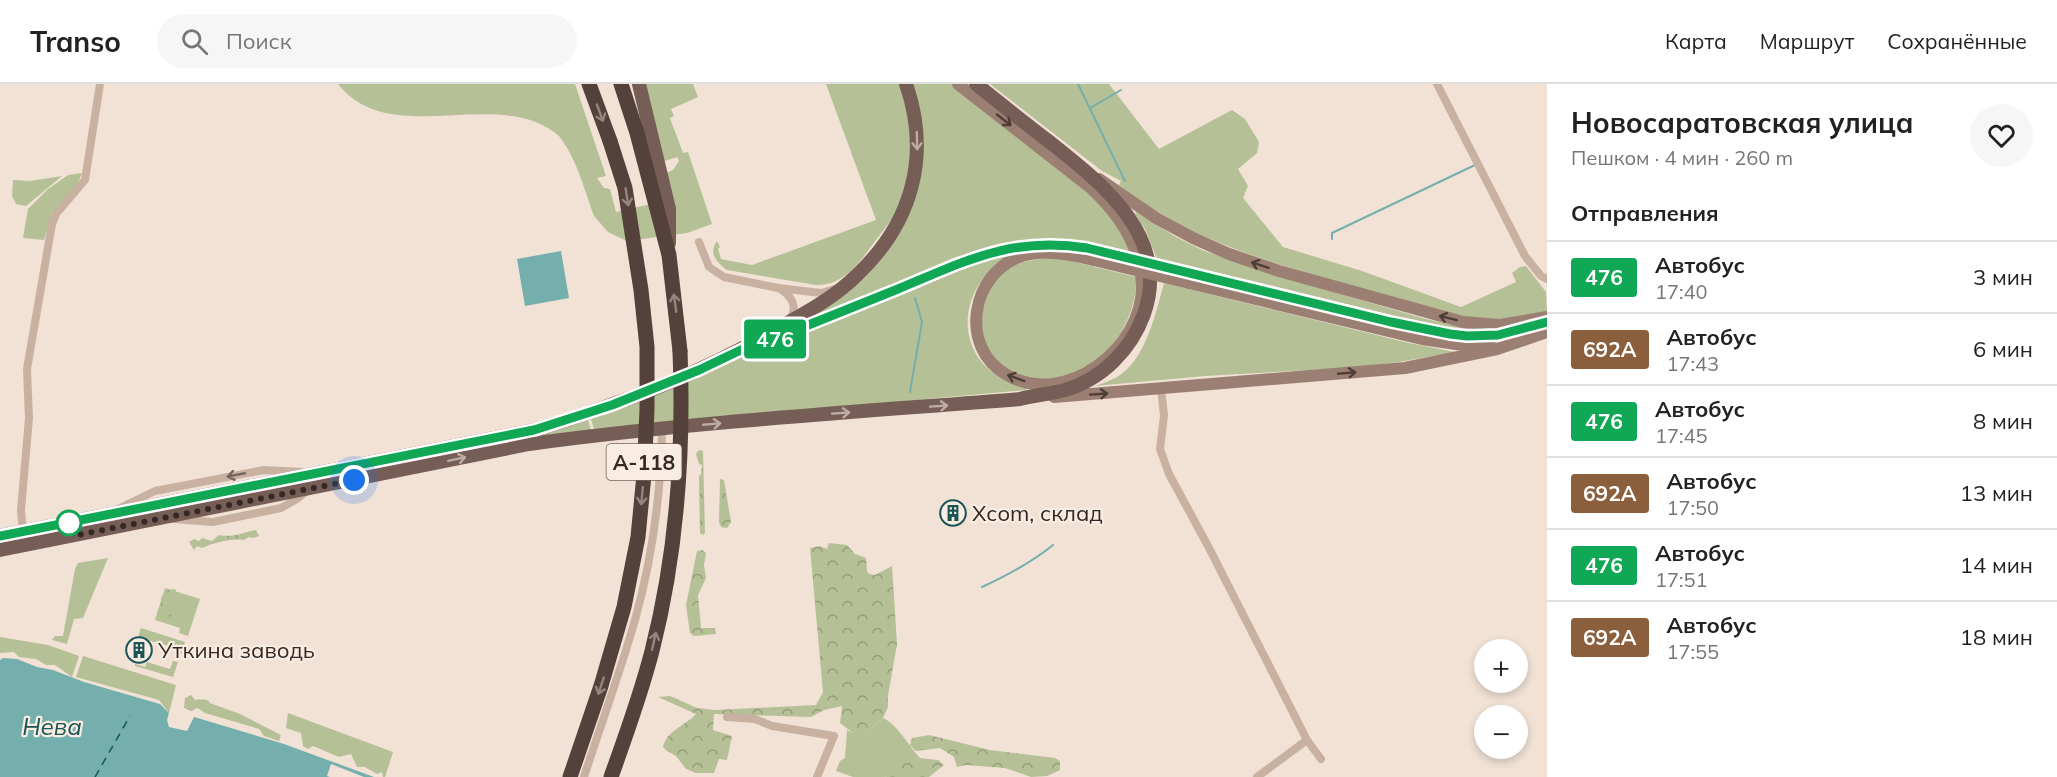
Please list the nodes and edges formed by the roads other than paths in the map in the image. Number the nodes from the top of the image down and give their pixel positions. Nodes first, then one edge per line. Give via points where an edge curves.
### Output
1 (100, 84) edge
2 (589, 84) edge
3 (621, 84) edge
4 (639, 84) edge
5 (906, 84) edge
6 (958, 84) edge
7 (976, 84) edge
8 (1437, 84) edge
9 (1085, 170) junction
10 (699, 242) dead end
11 (669, 255) junction
12 (1095, 255) junction
13 (1190, 278) junction
14 (1547, 279) edge
15 (843, 286) junction
16 (778, 288) junction
17 (1547, 320) edge
18 (786, 325) junction
19 (1547, 332) edge
20 (1511, 345) junction
21 (745, 348) junction
22 (1161, 390) junction
23 (1020, 399) junction
24 (662, 429) junction
25 (0, 536) edge
26 (24, 539) junction
27 (0, 550) edge
28 (727, 717) dead end
29 (1307, 740) junction
30 (1321, 759) dead end
31 (570, 777) edge
32 (584, 777) edge
33 (611, 777) edge
34 (817, 777) edge
35 (1257, 777) edge

1 - 26 street via 86,180 54,218 44,270 27,376 29,418 21,510
2 -> 31 highway, А-118, bridge via 625,188 641,290 647,410 638,537 624,607
3 - 11 highway, А-118
4 - 11 main road via 669,209
5 -> 15 main road via 917,133 912,188 902,215 884,243 857,276
6 -> 12 main road via 1106,202 1126,228 1140,267 1141,293 1134,321 1121,343 1098,366 1070,380 1039,384 999,370 985,353 976,326 980,297 990,279 1006,264 1028,255
7 - 9 main road
8 - 14 street via 1525,256
17 -> 9 main road via 1500,325 1463,322 1271,268 1216,249 1169,226
9 - 23 main road via 1119,203 1137,231 1149,268 1147,304 1133,339 1105,369 1078,385
10 - 16 street via 709,267 724,277
33 -> 11 highway, А-118, bridge via 651,653 674,540 682,402 678,320
12 - 13 main road, bridge
12 - 21 main road via 1046,244 992,252
13 - 17 main road via 1467,336 1498,335
13 - 20 main road via 1422,339 1463,345
15 - 16 street via 821,292
15 - 18 main road
16 - 18 street via 793,301 793,315
18 - 21 main road
19 - 20 main road
22 -> 20 main road via 1405,368
21 -> 26 main road via 612,405 534,430 110,514
23 -> 22 main road
22 - 29 street via 1164,415 1160,449 1169,474
24 -> 23 main road
26 -> 24 main road via 164,518 529,444
24 - 32 street via 656,511 636,617
25 - 26 main road
26 - 27 main road
28 - 34 street via 834,736
29 - 30 street
29 - 35 street

